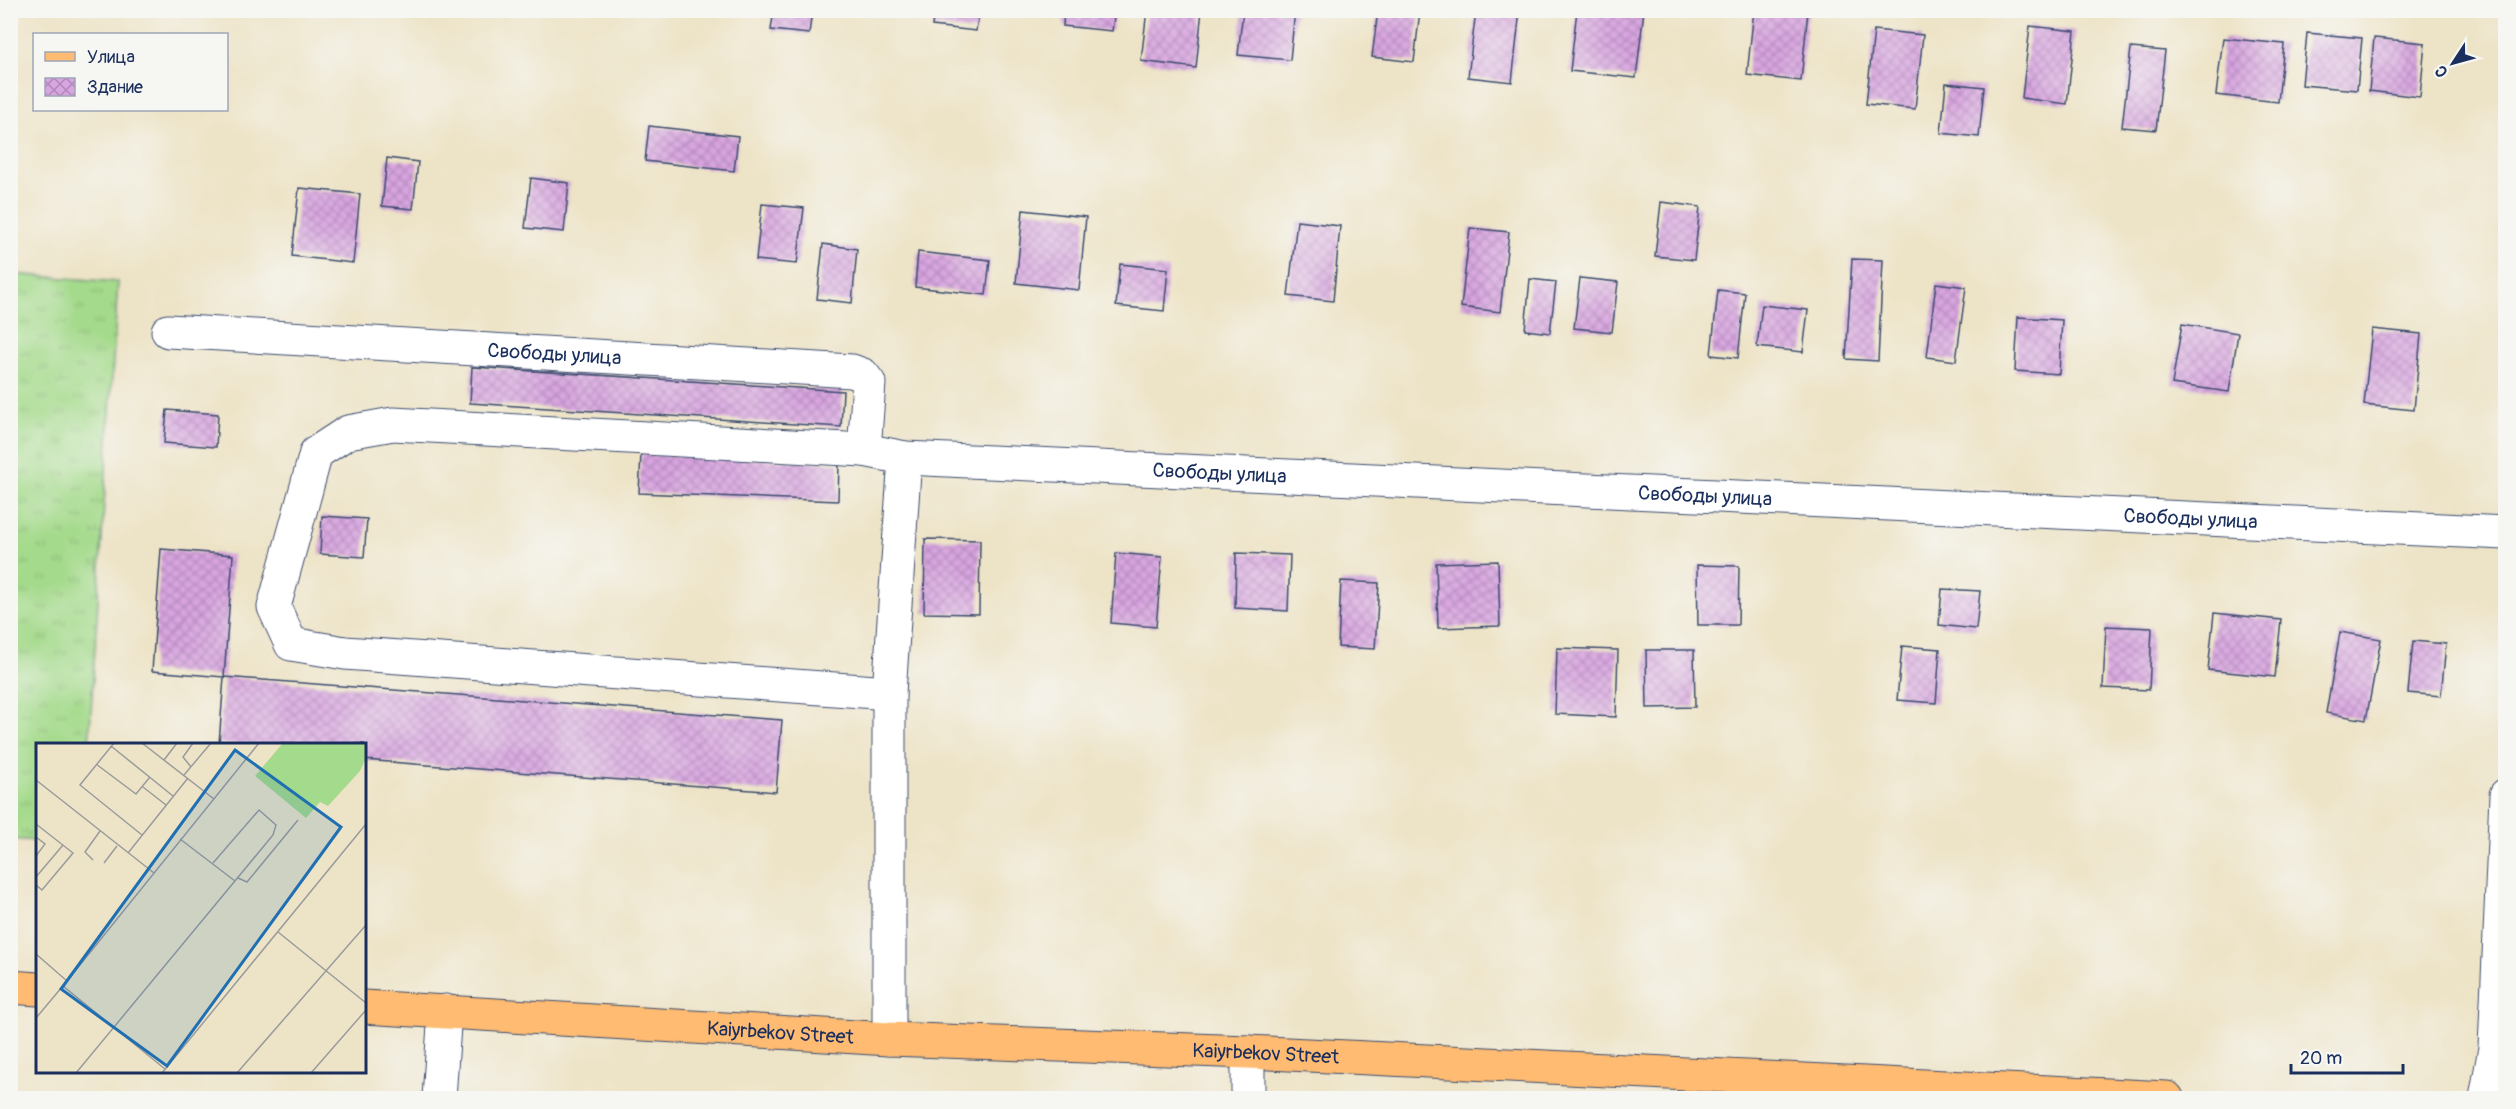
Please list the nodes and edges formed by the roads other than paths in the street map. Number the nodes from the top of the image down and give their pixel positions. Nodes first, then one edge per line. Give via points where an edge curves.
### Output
1 (168, 331) dead end
2 (864, 450) junction
3 (905, 458) junction
4 (2505, 533) edge
5 (889, 693) junction
6 (2505, 795) edge
7 (10, 987) edge
8 (36, 989) edge
9 (366, 1006) edge
10 (445, 1011) junction
11 (889, 1039) junction
12 (1248, 1052) junction
13 (439, 1098) edge
14 (1248, 1098) edge
15 (2166, 1098) edge
16 (2486, 1098) edge

1 - 2 street, Свободы улица via 852,371 863,375 869,383
2 - 3 street, Свободы улица
2 - 5 street, Свободы улица via 393,424 348,432 316,453 274,607 291,644 345,653
3 - 4 street, Свободы улица
3 - 5 street
5 - 11 street
6 - 16 street via 2495,1048
7 - 8 main road
9 - 10 main road, Kaiyrbekov Street
10 - 11 main road, Kaiyrbekov Street
10 - 13 street
11 - 12 main road, Kaiyrbekov Street
12 - 14 street
12 - 15 main road, Kaiyrbekov Street

